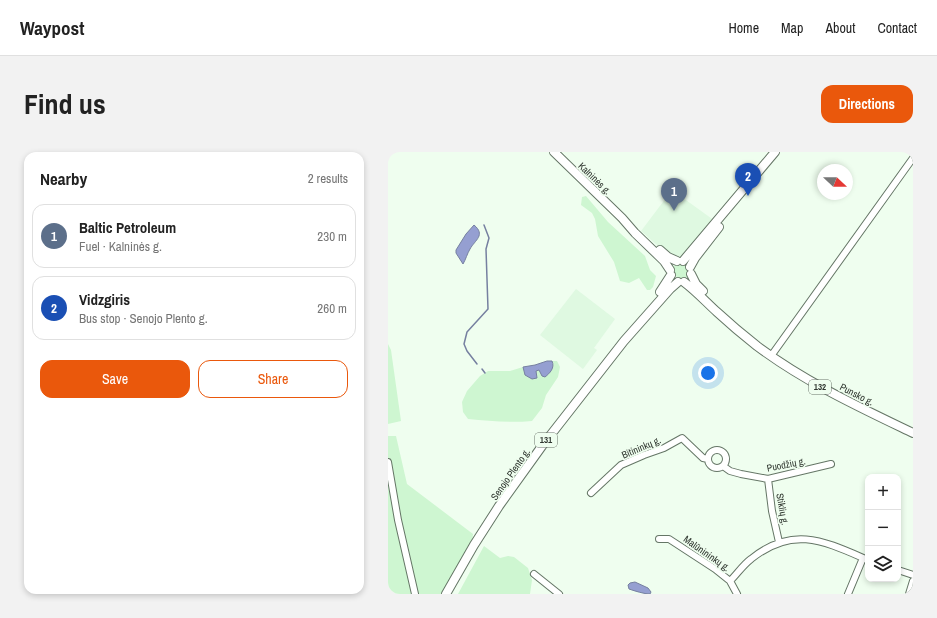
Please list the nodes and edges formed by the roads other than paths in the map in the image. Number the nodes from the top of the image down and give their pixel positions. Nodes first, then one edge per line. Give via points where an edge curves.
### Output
1 (554, 152) edge
2 (776, 152) edge
3 (913, 158) edge
4 (754, 178) junction
5 (622, 218) junction
6 (680, 261) junction
7 (691, 270) junction
8 (670, 272) junction
9 (681, 282) junction
10 (735, 327) junction
11 (624, 341) junction
12 (771, 356) junction
13 (913, 433) edge
14 (708, 459) junction
15 (388, 462) edge
16 (831, 464) dead end
17 (723, 466) junction
18 (768, 479) junction
19 (591, 493) dead end
20 (658, 539) dead end
21 (779, 542) junction
22 (865, 559) edge
23 (865, 561) edge
24 (901, 571) edge
25 (534, 574) dead end
26 (913, 575) edge
27 (730, 581) junction
28 (913, 581) edge
29 (415, 594) edge
30 (446, 594) edge
31 (559, 594) edge
32 (737, 594) edge
33 (848, 594) edge
34 (909, 594) edge

1 - 5 main road, Kalninės g.
2 - 4 main road
3 - 12 street
4 - 6 main road
4 - 7 main road via 695,258
5 - 6 main road, Kalninės g. via 668,257
5 - 8 main road, Kalninės g. via 664,261
6 - 7 main road
6 - 8 main road via 671,266
7 - 9 main road via 690,277
7 - 10 main road, Punsko g. via 696,284
8 - 9 main road via 672,278
8 - 11 main road, Senojo Plento g. via 665,286
9 - 10 main road, Punsko g. via 692,288
9 - 11 main road, Senojo Plento g. via 670,289
10 - 12 main road, Punsko g. / 132
11 - 30 main road, Senojo Plento g. / 131 via 542,446 474,545
12 - 13 main road, Punsko g. / 132 via 818,386
14 - 17 street via 710,465 715,468
14 - 17 street via 711,452 719,450 726,458
14 - 19 street, Bitininkų g. via 703,458 682,438 621,465
15 - 29 street
16 - 18 street, Puodžių g.
17 - 18 street, Puodžių g. via 730,471
18 - 21 street, Stiklių g.
20 - 27 street, Malūnininkų g. via 669,539
21 - 22 street via 803,538 837,546
21 - 27 street via 750,559
23 - 33 street
24 - 26 street
25 - 31 street
27 - 32 street, Malūnininkų g.
28 - 34 street

